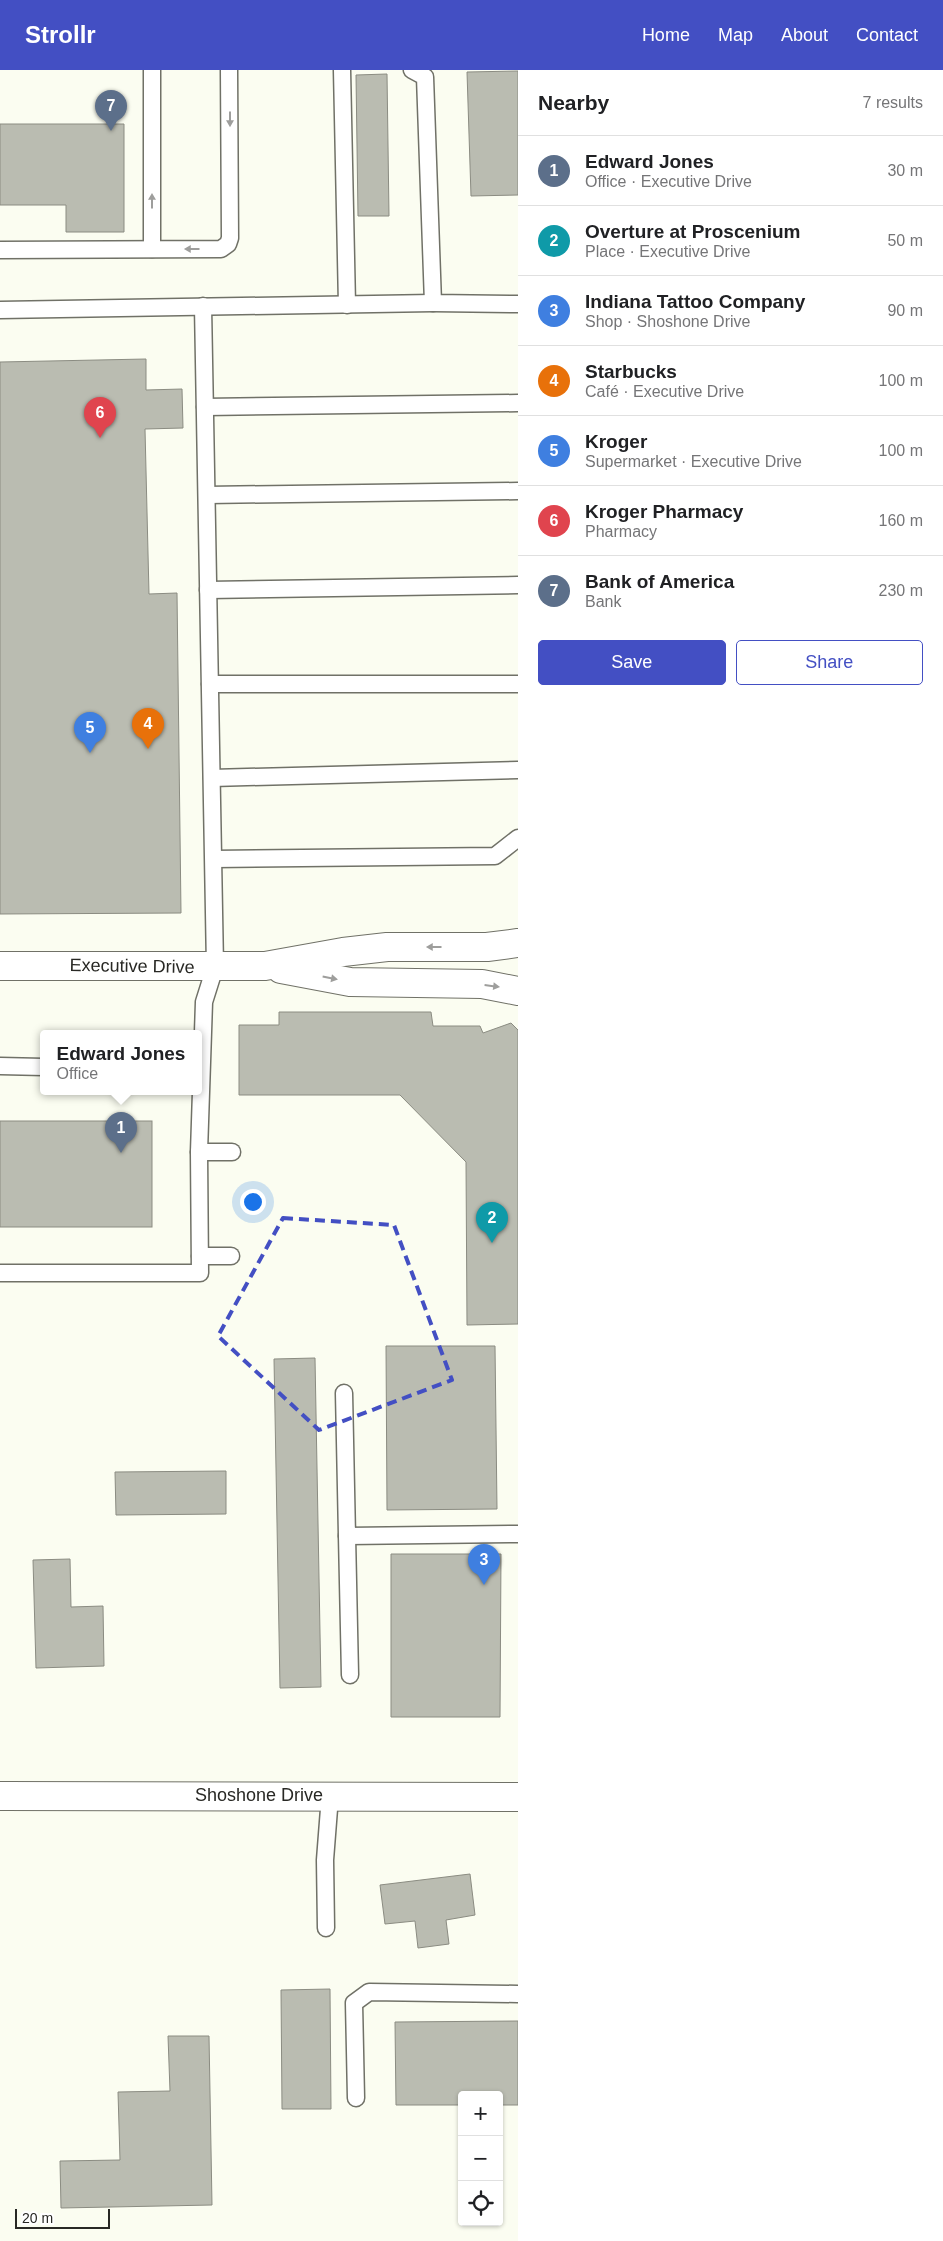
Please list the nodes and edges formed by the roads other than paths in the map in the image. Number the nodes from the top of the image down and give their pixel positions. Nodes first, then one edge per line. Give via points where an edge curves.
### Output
1 (152, 70) edge
2 (229, 70) edge
3 (342, 70) edge
4 (412, 70) edge
5 (152, 249) junction
6 (0, 250) edge
7 (433, 303) junction
8 (518, 304) edge
9 (347, 305) junction
10 (203, 306) junction
11 (0, 310) edge
12 (518, 403) edge
13 (205, 407) junction
14 (518, 491) edge
15 (207, 495) junction
16 (518, 585) edge
17 (208, 590) junction
18 (210, 684) junction
19 (518, 684) edge
20 (518, 770) edge
21 (212, 778) junction
22 (518, 838) edge
23 (214, 859) junction
24 (518, 943) edge
25 (0, 966) edge
26 (265, 966) junction
27 (215, 967) junction
28 (518, 991) edge
29 (202, 1046) edge
30 (0, 1066) edge
31 (40, 1067) edge
32 (200, 1095) edge
33 (199, 1152) junction
34 (232, 1152) dead end
35 (200, 1256) junction
36 (231, 1256) dead end
37 (0, 1273) edge
38 (344, 1394) dead end
39 (518, 1534) edge
40 (347, 1536) junction
41 (350, 1675) dead end
42 (0, 1796) edge
43 (330, 1796) junction
44 (518, 1797) edge
45 (326, 1928) dead end
46 (518, 1994) edge
47 (356, 2098) dead end

5 -> 1 lane
2 -> 5 lane via 228,244 221,249
3 - 9 lane
4 - 7 lane via 425,77
5 - 6 lane
7 - 8 lane
7 - 9 lane
9 - 10 lane
10 - 11 lane
10 - 13 lane
12 - 13 lane
13 - 15 lane
14 - 15 lane
15 - 17 lane
16 - 17 lane
17 - 18 lane
18 - 19 lane
18 - 21 lane
20 - 21 lane
21 - 23 lane
22 - 23 lane via 495,856
23 - 27 lane
24 -> 26 street, Executive Drive via 487,947 386,947
25 - 27 street, Executive Drive
26 - 27 street, Executive Drive
26 -> 28 street, Executive Drive via 350,982 482,984
27 - 29 lane via 204,1002
30 - 31 lane
32 - 33 lane
33 - 34 lane
33 - 35 lane
35 - 36 lane
35 - 37 lane via 200,1273
38 - 40 lane
39 - 40 lane
40 - 41 lane
42 - 43 street, Shoshone Drive
43 - 44 street, Shoshone Drive
43 - 45 lane via 324,1860
46 - 47 lane via 369,1992 354,2003

